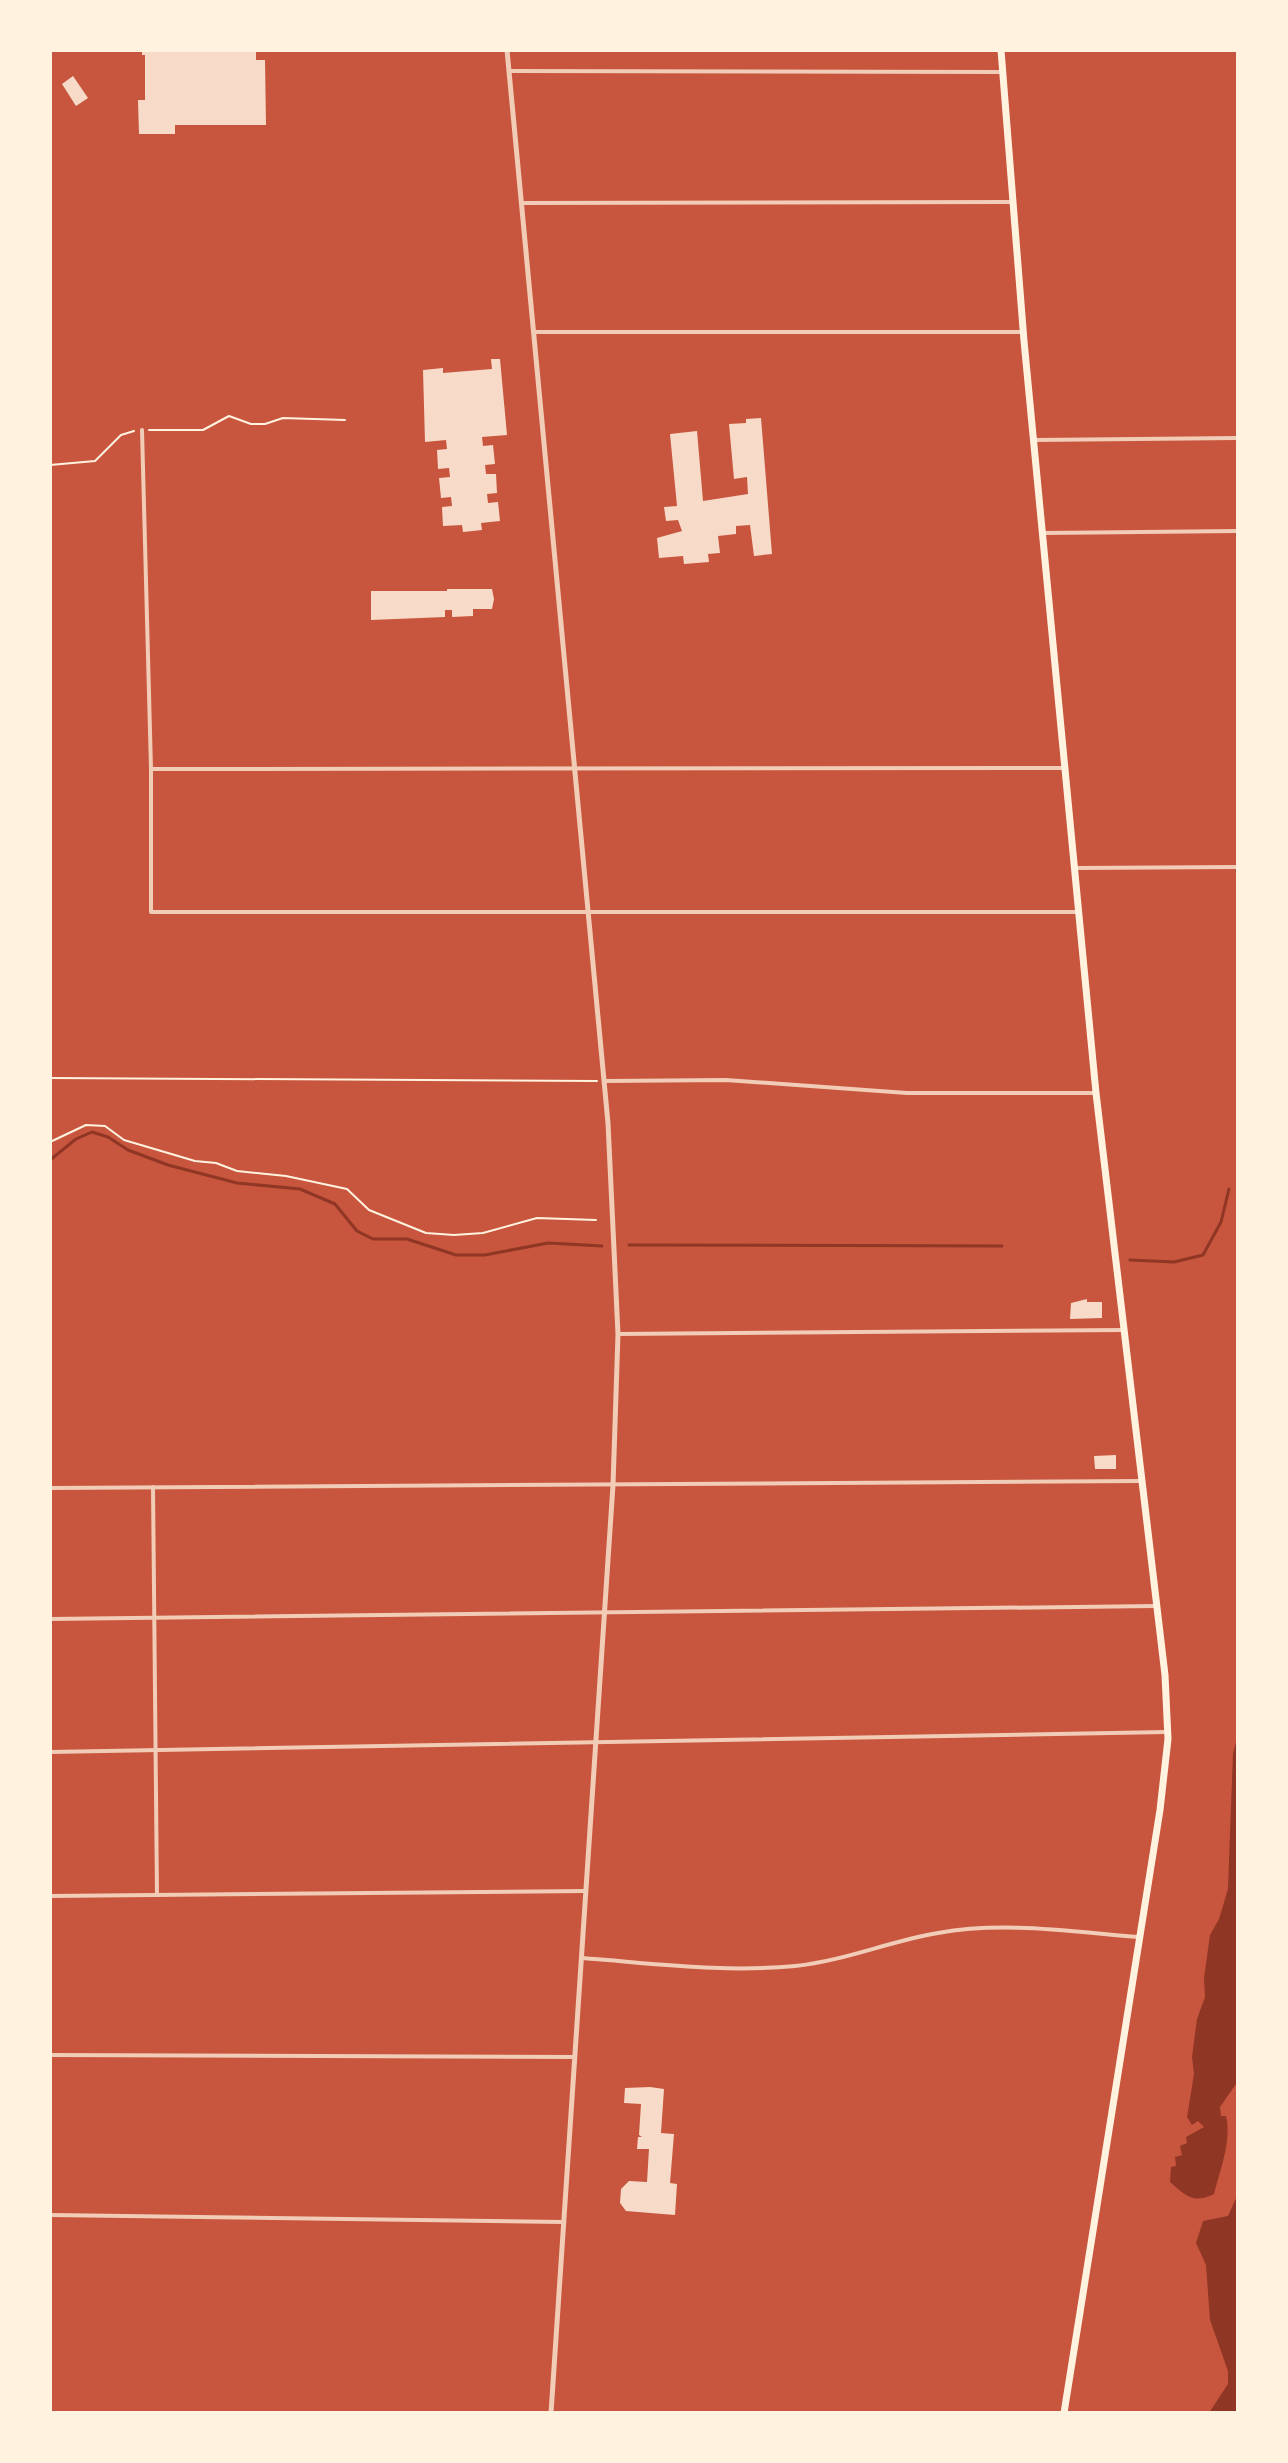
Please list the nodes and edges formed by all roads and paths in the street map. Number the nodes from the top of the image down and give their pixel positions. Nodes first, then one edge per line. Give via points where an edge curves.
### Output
1 (507, 50) edge
2 (1001, 50) edge
3 (509, 71) junction
4 (1001, 72) junction
5 (1011, 202) junction
6 (521, 203) junction
7 (534, 332) junction
8 (1023, 332) junction
9 (345, 420) dead end
10 (142, 430) junction
11 (1238, 438) edge
12 (1033, 440) junction
13 (50, 465) edge
14 (1238, 531) edge
15 (1042, 533) junction
16 (1064, 768) junction
17 (151, 769) junction
18 (575, 769) junction
19 (1238, 867) edge
20 (1073, 868) junction
21 (588, 912) junction
22 (1078, 912) junction
23 (50, 1078) edge
24 (604, 1081) junction
25 (1096, 1093) junction
26 (50, 1142) edge
27 (596, 1220) dead end
28 (1124, 1330) junction
29 (618, 1334) junction
30 (1142, 1481) junction
31 (613, 1485) junction
32 (153, 1487) junction
33 (50, 1488) edge
34 (1158, 1606) junction
35 (604, 1612) junction
36 (154, 1618) junction
37 (50, 1619) edge
38 (1169, 1732) junction
39 (595, 1743) junction
40 (155, 1751) junction
41 (50, 1752) edge
42 (586, 1891) junction
43 (157, 1895) junction
44 (50, 1896) edge
45 (1139, 1937) junction
46 (581, 1958) junction
47 (50, 2055) edge
48 (574, 2057) junction
49 (50, 2215) edge
50 (563, 2222) junction
51 (551, 2413) edge
52 (1064, 2413) edge

1 - 3 street
2 - 4 main road
3 - 4 street
3 - 6 street
4 - 5 main road
5 - 6 street
5 - 8 main road
6 - 7 street
7 - 8 street
7 - 18 street
8 - 12 main road
9 - 10 path via 283,418 251,424 229,416 203,430
10 - 13 path via 121,435 95,461
10 - 17 street
11 - 12 street
12 - 15 main road
14 - 15 street
15 - 16 main road
16 - 18 street
16 - 20 main road
17 - 18 street
17 - 21 street via 151,912
18 - 21 street
19 - 20 street
20 - 22 main road
21 - 22 street
21 - 24 street
22 - 25 main road
23 - 24 path
24 - 25 street via 726,1080 907,1093
24 - 29 street
25 - 28 main road
26 - 27 path via 86,1125 105,1126 124,1140 195,1161 347,1189 369,1210 426,1233 483,1233 537,1218
28 - 29 street
28 - 30 main road
29 - 31 street
30 - 31 street
30 - 34 main road
31 - 32 street
31 - 35 street
32 - 33 street
32 - 36 street
34 - 35 street
34 - 38 main road
35 - 36 street
35 - 39 street
36 - 37 street
36 - 40 street
38 - 39 street
38 - 45 main road
39 - 40 street
39 - 42 street
40 - 41 street
40 - 43 street
42 - 43 street
42 - 46 street
43 - 44 street
45 - 46 street via 971,1929 833,1960 762,1968
45 - 52 main road
46 - 48 street
47 - 48 street
48 - 50 street
49 - 50 street
50 - 51 street

